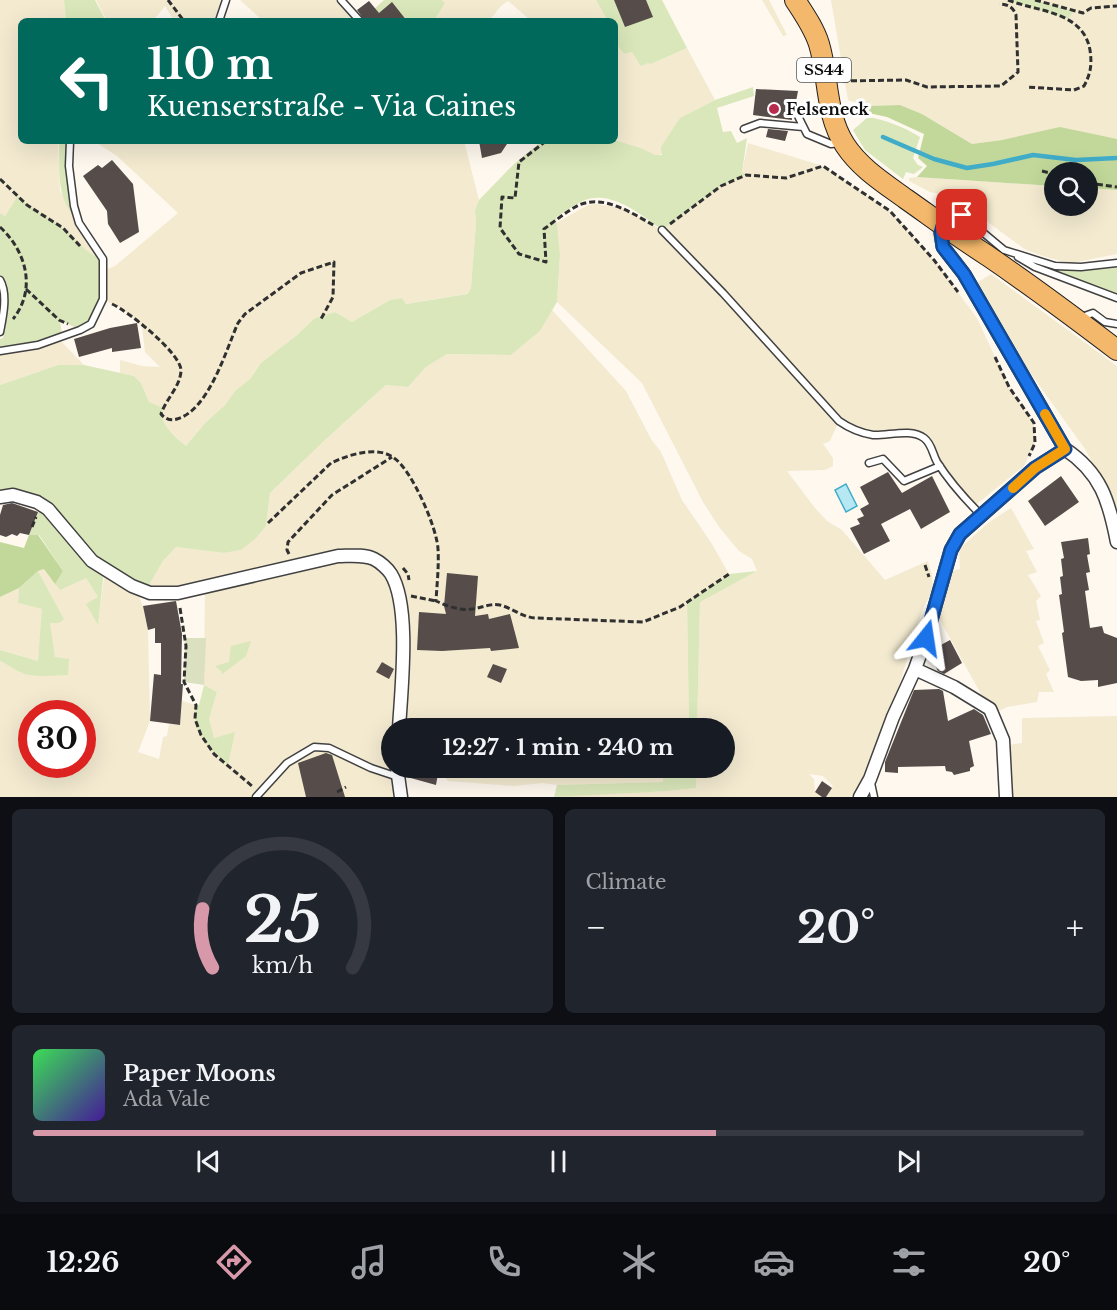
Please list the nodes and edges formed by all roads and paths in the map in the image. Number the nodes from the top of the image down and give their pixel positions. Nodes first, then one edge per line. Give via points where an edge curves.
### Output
1 (168, 0) edge
2 (226, 0) edge
3 (341, 0) edge
4 (795, 0) edge
5 (1008, 0) edge
6 (1035, 0) edge
7 (999, 4) dead end
8 (1117, 6) edge
9 (181, 18) edge
10 (220, 18) edge
11 (357, 18) edge
12 (840, 71) dead end
13 (1028, 87) dead end
14 (796, 112) dead end
15 (803, 127) junction
16 (744, 129) dead end
17 (843, 143) junction
18 (70, 144) edge
19 (542, 144) edge
20 (0, 179) edge
21 (1098, 184) edge
22 (1117, 187) edge
23 (943, 226) junction
24 (0, 227) edge
25 (662, 230) junction
26 (1004, 250) junction
27 (103, 259) junction
28 (1117, 263) edge
29 (0, 280) edge
30 (1117, 298) edge
31 (103, 299) junction
32 (963, 299) dead end
33 (321, 319) dead end
34 (1076, 319) junction
35 (1117, 324) edge
36 (80, 330) junction
37 (0, 332) edge
38 (990, 348) dead end
39 (1117, 350) edge
40 (0, 351) edge
41 (1065, 449) junction
42 (392, 457) junction
43 (1028, 458) dead end
44 (869, 463) dead end
45 (940, 466) junction
46 (0, 497) edge
47 (982, 516) junction
48 (268, 523) dead end
49 (1117, 542) edge
50 (297, 566) junction
51 (729, 574) dead end
52 (180, 608) dead end
53 (915, 669) junction
54 (399, 718) edge
55 (381, 770) edge
56 (398, 778) edge
57 (870, 779) junction
58 (346, 787) dead end
59 (337, 792) dead end
60 (258, 795) edge
61 (401, 797) edge
62 (860, 797) edge
63 (874, 797) edge
64 (1006, 797) edge

1 - 9 path
2 - 10 lane
3 - 11 lane
4 - 17 main road, SS44 via 819,43 827,95
5 - 13 path via 1064,17 1076,24 1088,43 1090,74 1084,86 1074,90
6 - 8 path via 1083,13 1091,8
7 - 12 path via 1009,6 1016,15 1018,72 1001,86 927,87 906,80 841,81
14 - 15 lane
15 - 16 lane via 760,123
15 - 17 lane via 807,134 831,144
17 - 23 main road, SS44 via 868,171
18 - 27 lane via 74,206 79,223
19 - 25 path via 519,162 515,198 502,197 500,228 519,254 546,262 543,229 590,202 623,208
20 - 27 path via 92,256
21 - 22 path
23 - 26 lane via 952,217 962,215
23 - 34 main road, SS44
23 - 41 street via 943,247 964,274
24 - 36 path via 17,246 27,272 26,289 59,320
25 - 32 path via 722,186 746,175 786,178 823,166 890,211
25 - 45 lane via 839,421 873,435 923,437
26 - 28 lane via 1055,266
26 - 30 lane via 1035,267
27 - 31 lane
29 - 37 lane
31 - 33 path via 121,308 179,360 181,371 176,387 162,414 175,420 200,404 245,314 301,273 333,262 333,297
31 - 36 lane via 92,324
34 - 35 lane via 1094,314
34 - 39 main road, SS44
36 - 40 lane via 38,345
38 - 43 path via 1009,387 1034,423 1035,443
41 - 47 street via 1035,468
41 - 49 street via 1081,459 1098,481
42 - 48 path via 382,453 344,456 331,463
42 - 50 path via 332,495 288,542 287,550
42 - 51 path via 425,504 438,547 436,600 445,606 474,609 501,605 528,618 643,622 680,608
44 - 45 lane via 883,459 904,481
45 - 47 lane
46 - 50 street via 13,495 38,502 92,561 150,593 178,593
47 - 53 street via 960,534 951,550
50 - 54 street via 355,556 372,558 390,573 402,617
52 - 60 path via 186,646 184,682 196,705 195,719 204,741
53 - 57 street
53 - 64 street via 990,709 1003,740
55 - 60 lane via 328,748 314,747 287,763
56 - 61 street
57 - 62 street
57 - 63 lane
58 - 59 path

